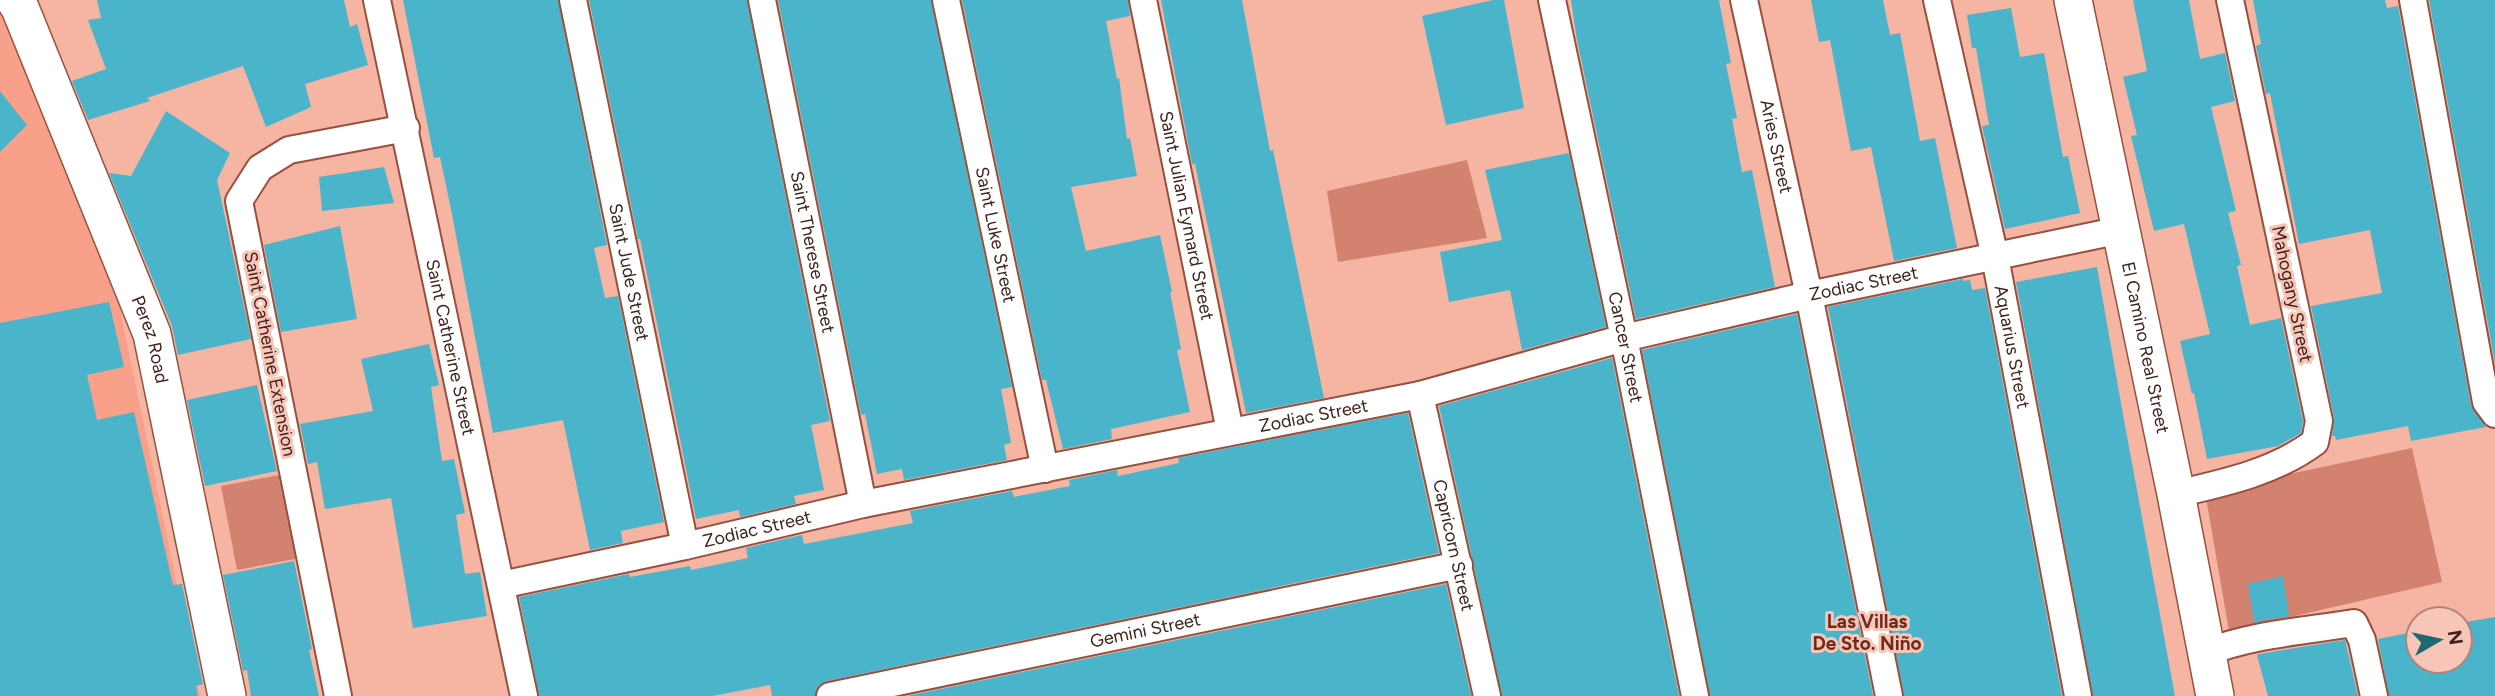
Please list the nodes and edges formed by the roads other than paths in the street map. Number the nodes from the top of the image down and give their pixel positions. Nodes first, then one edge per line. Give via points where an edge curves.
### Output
1 (15, 0) edge
2 (377, 0) edge
3 (573, 0) edge
4 (762, 0) edge
5 (946, 0) edge
6 (1143, 0) edge
7 (1552, 0) edge
8 (1744, 0) edge
9 (1937, 0) edge
10 (2073, 0) edge
11 (2230, 0) edge
12 (2413, 0) edge
13 (406, 128) junction
14 (2121, 230) junction
15 (1995, 257) junction
16 (1809, 295) junction
17 (1624, 338) junction
18 (1420, 395) junction
19 (2495, 414) edge
20 (1230, 431) junction
21 (1045, 469) junction
22 (2176, 494) junction
23 (863, 504) junction
24 (685, 546) junction
25 (1459, 565) junction
26 (501, 584) junction
27 (2205, 653) junction
28 (226, 696) edge
29 (338, 696) edge
30 (524, 696) edge
31 (830, 696) edge
32 (1487, 696) edge
33 (1695, 696) edge
34 (1889, 696) edge
35 (2078, 696) edge
36 (2215, 696) edge
37 (2374, 696) edge

1 - 28 street, Perez Road via 152,334
2 - 13 street, Saint Catherine Street
3 - 24 street, Saint Jude Street
4 - 23 street, Saint Therese Street
5 - 21 street, Saint Luke Street
6 - 20 street, Saint Julian Eymard Street
7 - 17 street, Cancer Street
8 - 16 street, Aries Street
9 - 15 street, Aquarius Street
10 - 14 street, El Camino Real Street
11 - 22 street, Mahogany Street via 2319,421 2315,442 2300,453 2233,482
12 - 19 street via 2486,401
13 - 26 street, Saint Catherine Street
13 - 29 street, Saint Catherine Extension via 289,150 260,167 239,201
14 - 15 street, Zodiac Street
14 - 22 street, El Camino Real Street
15 - 16 street, Zodiac Street
15 - 35 street, Aquarius Street
16 - 17 street, Zodiac Street
16 - 34 street, Aries Street
17 - 18 street, Zodiac Street
17 - 33 street, Cancer Street
18 - 20 street, Zodiac Street
18 - 25 street, Capricorn Street
20 - 21 street, Zodiac Street
21 - 23 street, Zodiac Street
22 - 27 street, El Camino Real Street
23 - 24 street, Zodiac Street
24 - 26 street, Zodiac Street
25 - 31 street, Gemini Street
25 - 32 street, Capricorn Street
26 - 30 street, Saint Catherine Street
27 - 36 street, El Camino Real Street
27 - 37 street via 2257,638 2354,623

